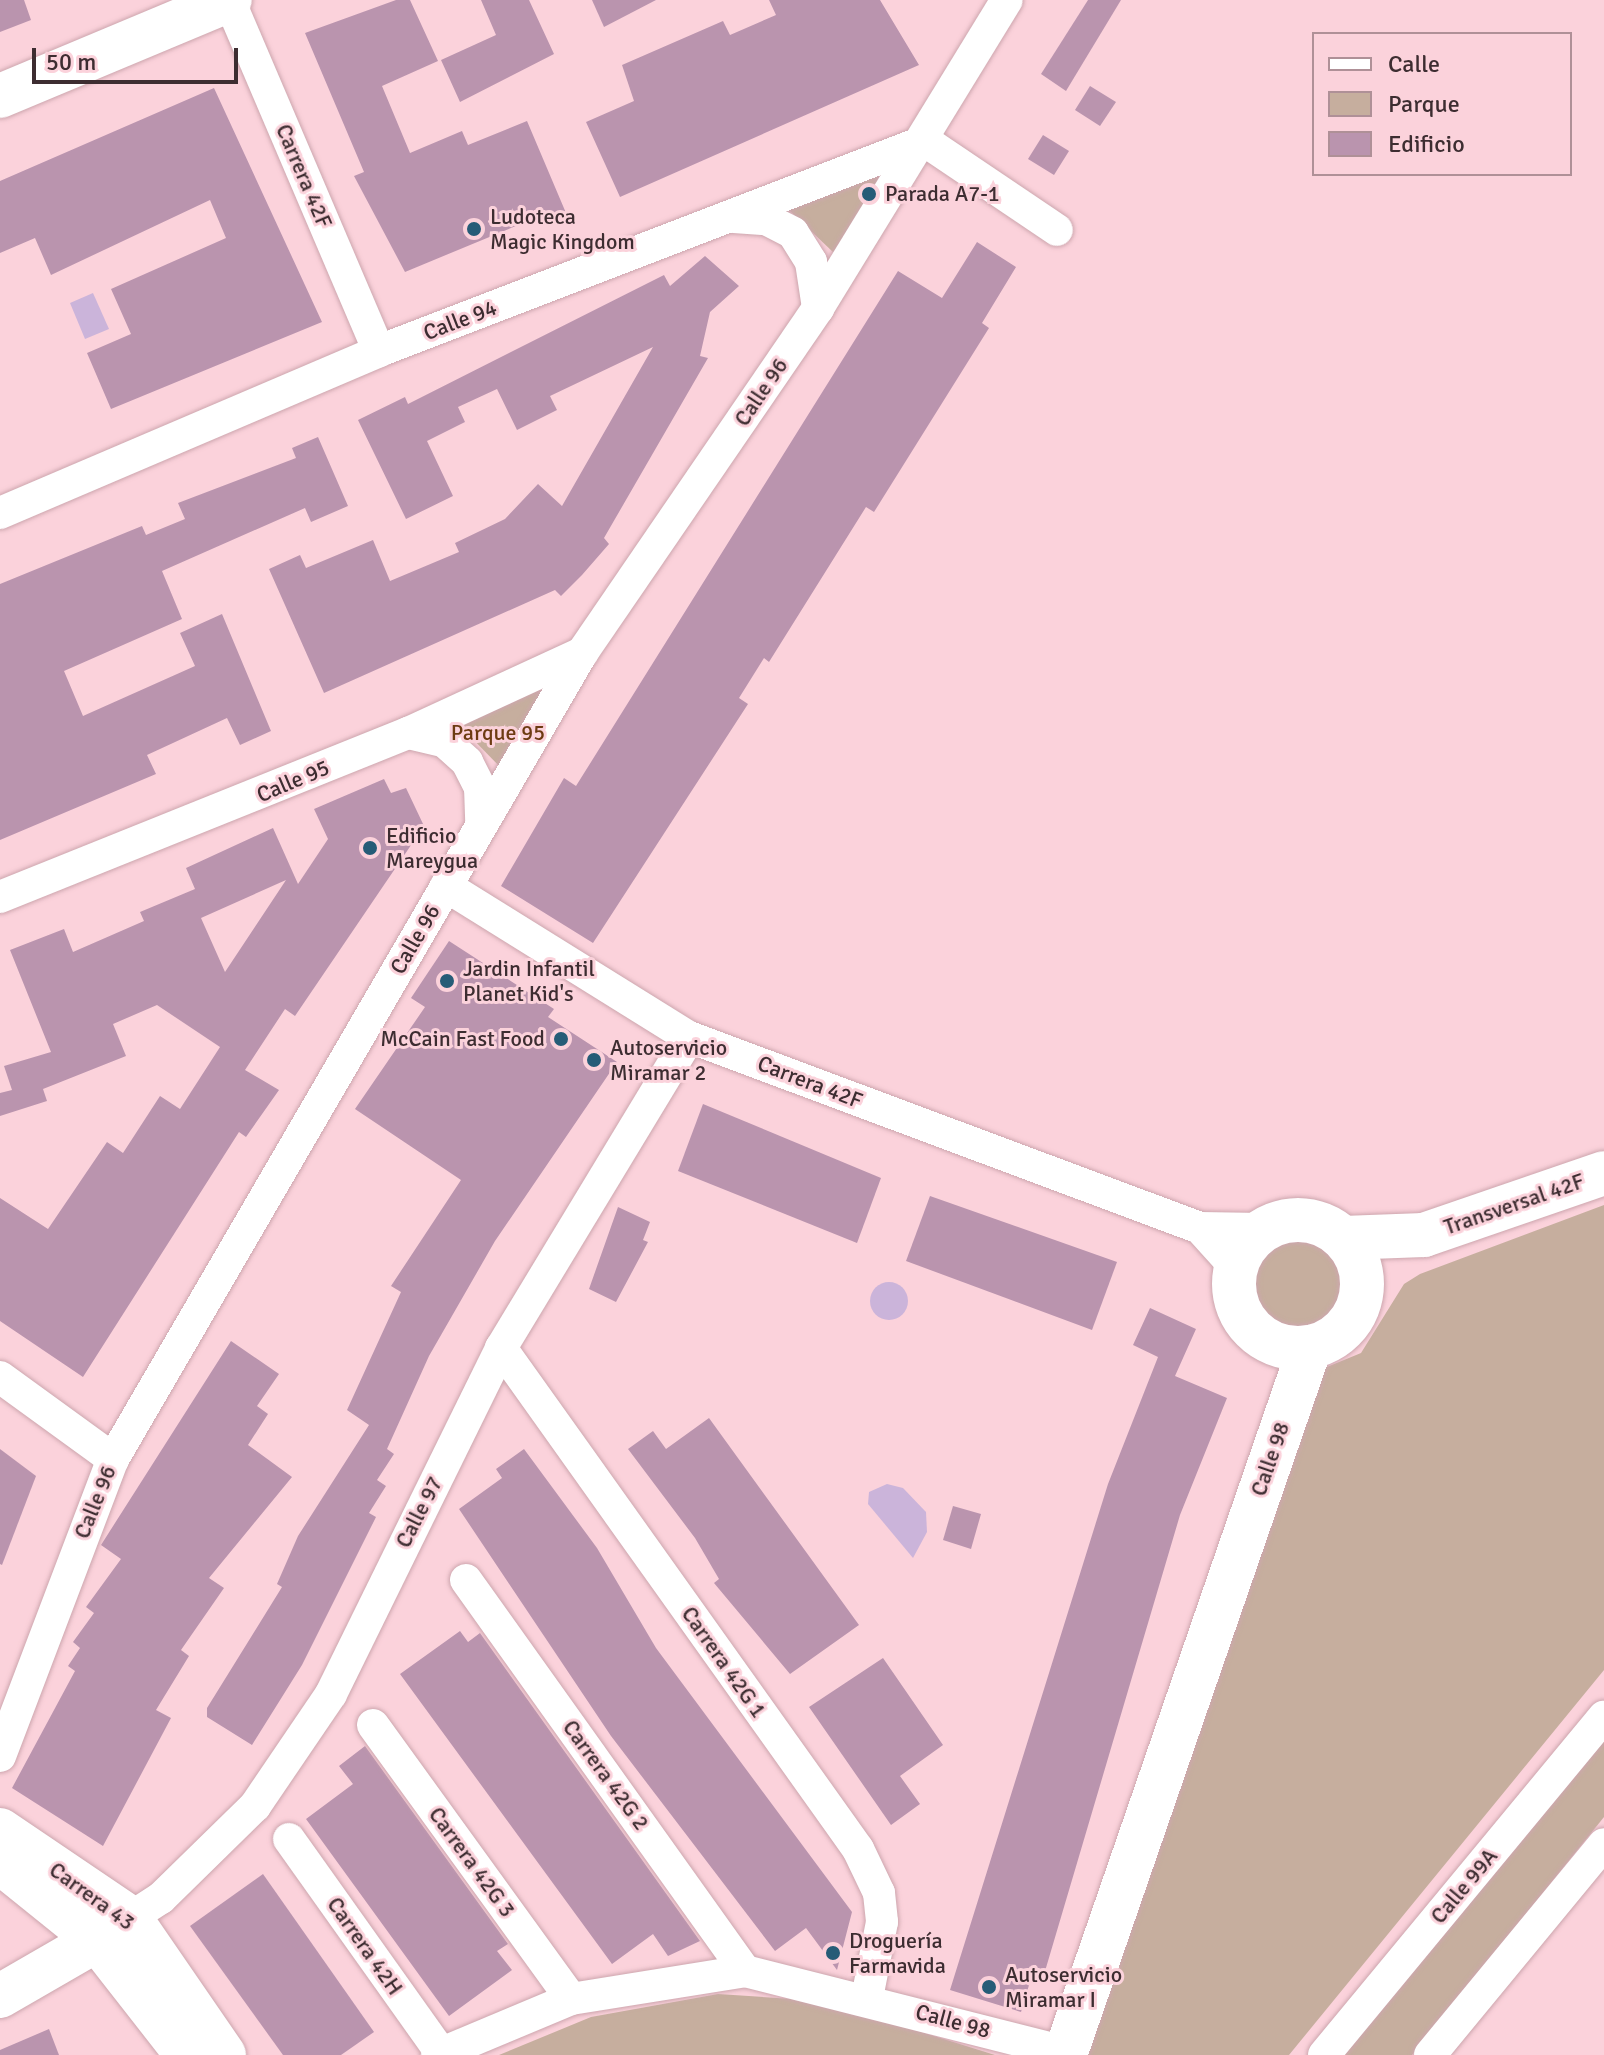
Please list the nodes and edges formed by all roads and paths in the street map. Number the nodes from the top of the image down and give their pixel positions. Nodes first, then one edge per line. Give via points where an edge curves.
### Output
1 (230, 0) edge
2 (1007, 0) edge
3 (0, 96) edge
4 (925, 141) junction
5 (731, 216) junction
6 (1057, 230) dead end
7 (818, 308) junction
8 (379, 351) junction
9 (0, 513) edge
10 (582, 653) junction
11 (408, 733) junction
12 (481, 822) junction
13 (446, 886) junction
14 (0, 897) edge
15 (689, 1037) junction
16 (1604, 1173) edge
17 (1200, 1228) junction
18 (1264, 1229) junction
19 (1424, 1235) junction
20 (1343, 1238) junction
21 (1236, 1268) junction
22 (1362, 1288) junction
23 (501, 1348) junction
24 (1295, 1358) junction
25 (0, 1377) edge
26 (113, 1459) junction
27 (466, 1580) dead end
28 (1604, 1717) edge
29 (373, 1725) dead end
30 (0, 1756) edge
31 (0, 1830) edge
32 (289, 1839) dead end
33 (1604, 1844) edge
34 (0, 1862) edge
35 (113, 1929) junction
36 (745, 1971) junction
37 (0, 1996) edge
38 (867, 1998) junction
39 (571, 1999) junction
40 (1065, 2053) edge
41 (439, 2054) edge
42 (187, 2055) edge
43 (224, 2055) edge
44 (1324, 2055) edge
45 (1430, 2055) edge

1 - 3 street
1 - 8 street, Carrera 42F
2 - 4 street, Calle 96
4 - 5 street, Calle 94
4 - 6 street
4 - 7 street, Calle 96
5 - 7 street via 766,219 793,233 811,262
5 - 8 street, Calle 94
7 - 10 street, Calle 96
8 - 9 street, Calle 94
10 - 11 street, Calle 95
10 - 12 street, Calle 96
11 - 12 street via 444,741 467,762 480,787
11 - 14 street, Calle 95
12 - 13 street, Calle 96
13 - 15 street, Carrera 42F
13 - 26 street, Calle 96
15 - 17 street, Carrera 42F
15 - 23 street, Calle 97
16 - 19 street, Transversal 42F
17 - 18 street, Carrera 42F
17 - 21 street, Carrera 42F
18 - 20 street via 1298,1219
18 - 21 street
19 - 20 street, Transversal 42F
19 - 22 street, Transversal 42F
20 - 22 street via 1358,1261
21 - 24 street via 1240,1311
22 - 24 street via 1344,1329
23 - 35 street, Calle 97 via 331,1694 255,1806 161,1898
23 - 38 street, Carrera 42G 1 via 858,1849 879,1893 882,1922
24 - 40 street, Calle 98
25 - 26 street
26 - 30 street, Calle 96
27 - 36 street, Carrera 42G 2
28 - 44 street, Calle 99A
29 - 39 street, Carrera 42G 3
31 - 35 street, Carrera 43
32 - 41 street, Carrera 42H
33 - 45 street
34 - 35 street, Carrera 43
35 - 37 street
35 - 42 street, Carrera 43
35 - 43 street, Carrera 43
36 - 38 street, Calle 98
36 - 39 street, Calle 98
38 - 40 street, Calle 98
39 - 41 street, Calle 98

